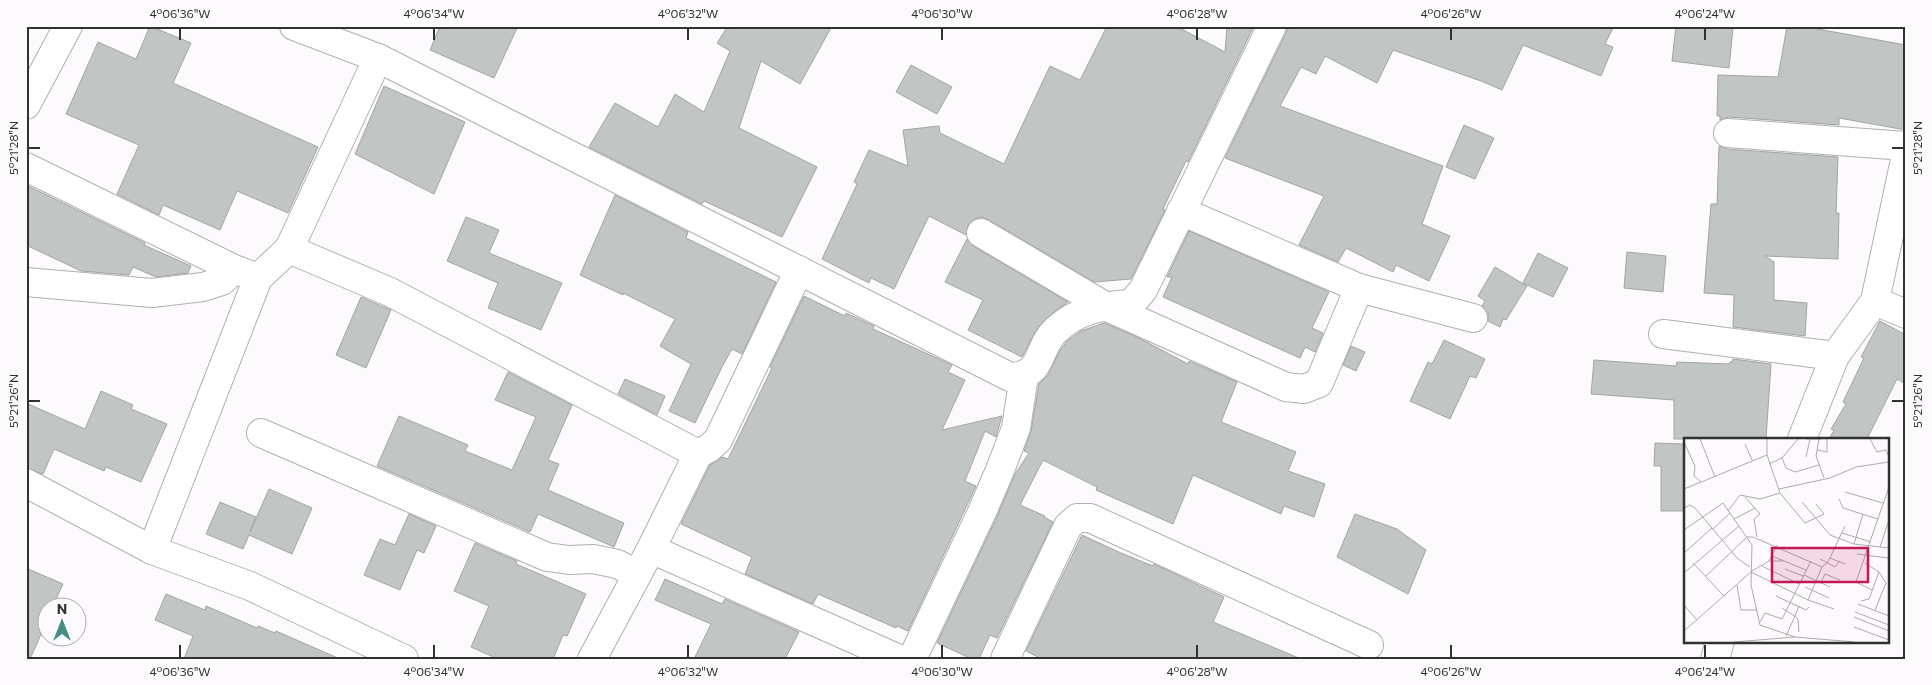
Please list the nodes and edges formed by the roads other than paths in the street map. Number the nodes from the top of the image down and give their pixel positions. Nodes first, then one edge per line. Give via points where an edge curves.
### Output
1 (68, 26) edge
2 (294, 26) edge
3 (1272, 26) edge
4 (378, 58) junction
5 (26, 105) edge
6 (1728, 133) dead end
7 (1906, 146) edge
8 (1906, 155) edge
9 (26, 167) edge
10 (1181, 211) junction
11 (981, 233) dead end
12 (289, 249) junction
13 (799, 270) junction
14 (246, 274) junction
15 (26, 282) edge
16 (1359, 288) junction
17 (1875, 301) junction
18 (1105, 306) junction
19 (1906, 314) edge
20 (1473, 318) dead end
21 (1663, 334) dead end
22 (1835, 356) junction
23 (1024, 376) junction
24 (261, 432) dead end
25 (1802, 438) edge
26 (698, 454) junction
27 (26, 483) edge
28 (651, 549) junction
29 (152, 550) junction
30 (637, 574) junction
31 (1720, 642) edge
32 (1369, 645) dead end
33 (404, 659) edge
34 (592, 659) edge
35 (899, 659) edge
36 (912, 659) edge
37 (1005, 659) edge
38 (1715, 659) edge

1 - 5 street
2 - 4 street
3 - 10 street
4 - 12 street
4 - 13 street
6 - 7 street
8 - 17 street
9 - 14 street
10 - 16 street
10 - 18 street via 1143,290 1132,304
11 - 18 street
12 - 14 street
12 - 26 street via 390,292
13 - 23 street via 1010,377
13 - 26 street via 718,440
14 - 15 street via 203,286 152,293
14 - 29 street
16 - 18 street via 1319,383 1304,389 1286,387
16 - 20 street
17 - 19 street
17 - 22 street
18 - 23 street via 1078,314 1054,332 1034,367
21 - 22 street
22 - 25 street
23 - 36 street via 1016,428 1000,470
24 - 30 street via 547,557 593,559 618,564
26 - 28 street
27 - 29 street
28 - 30 street
28 - 35 street
29 - 33 street via 250,586
30 - 34 street
31 - 38 street
32 - 37 street via 1090,518 1077,518 1068,526

